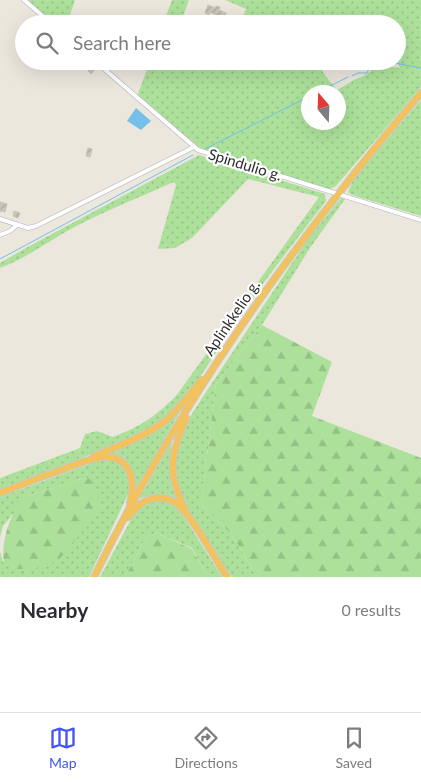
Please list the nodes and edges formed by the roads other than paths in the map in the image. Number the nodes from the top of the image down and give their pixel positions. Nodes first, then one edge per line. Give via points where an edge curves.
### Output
1 (24, 0) edge
2 (42, 15) edge
3 (105, 70) edge
4 (421, 93) edge
5 (194, 147) junction
6 (338, 193) junction
7 (0, 219) edge
8 (421, 220) edge
9 (17, 225) junction
10 (0, 235) edge
11 (216, 363) junction
12 (192, 402) junction
13 (79, 463) junction
14 (0, 493) edge
15 (126, 514) junction
16 (188, 516) junction
17 (122, 522) junction
18 (94, 577) edge
19 (227, 577) edge

1 - 2 street
3 - 5 street, Spindulio g.
4 - 6 highway, Aplinkkelio g.
5 - 6 street, Spindulio g. via 204,153
5 - 9 street via 36,226
6 - 8 street, Spindulio g.
6 - 11 highway, Aplinkkelio g.
7 - 9 street
9 - 10 street
11 - 12 highway, Aplinkkelio g.
11 - 13 highway via 174,412 155,428
12 - 15 highway, Aplinkkelio g.
12 - 16 highway via 175,444 172,463 176,488
13 - 14 highway
13 - 15 highway via 103,457 123,464 133,483
15 - 17 highway, Aplinkkelio g.
16 - 17 highway via 170,500 156,498 140,504
16 - 19 highway
17 - 18 highway, Aplinkkelio g.

